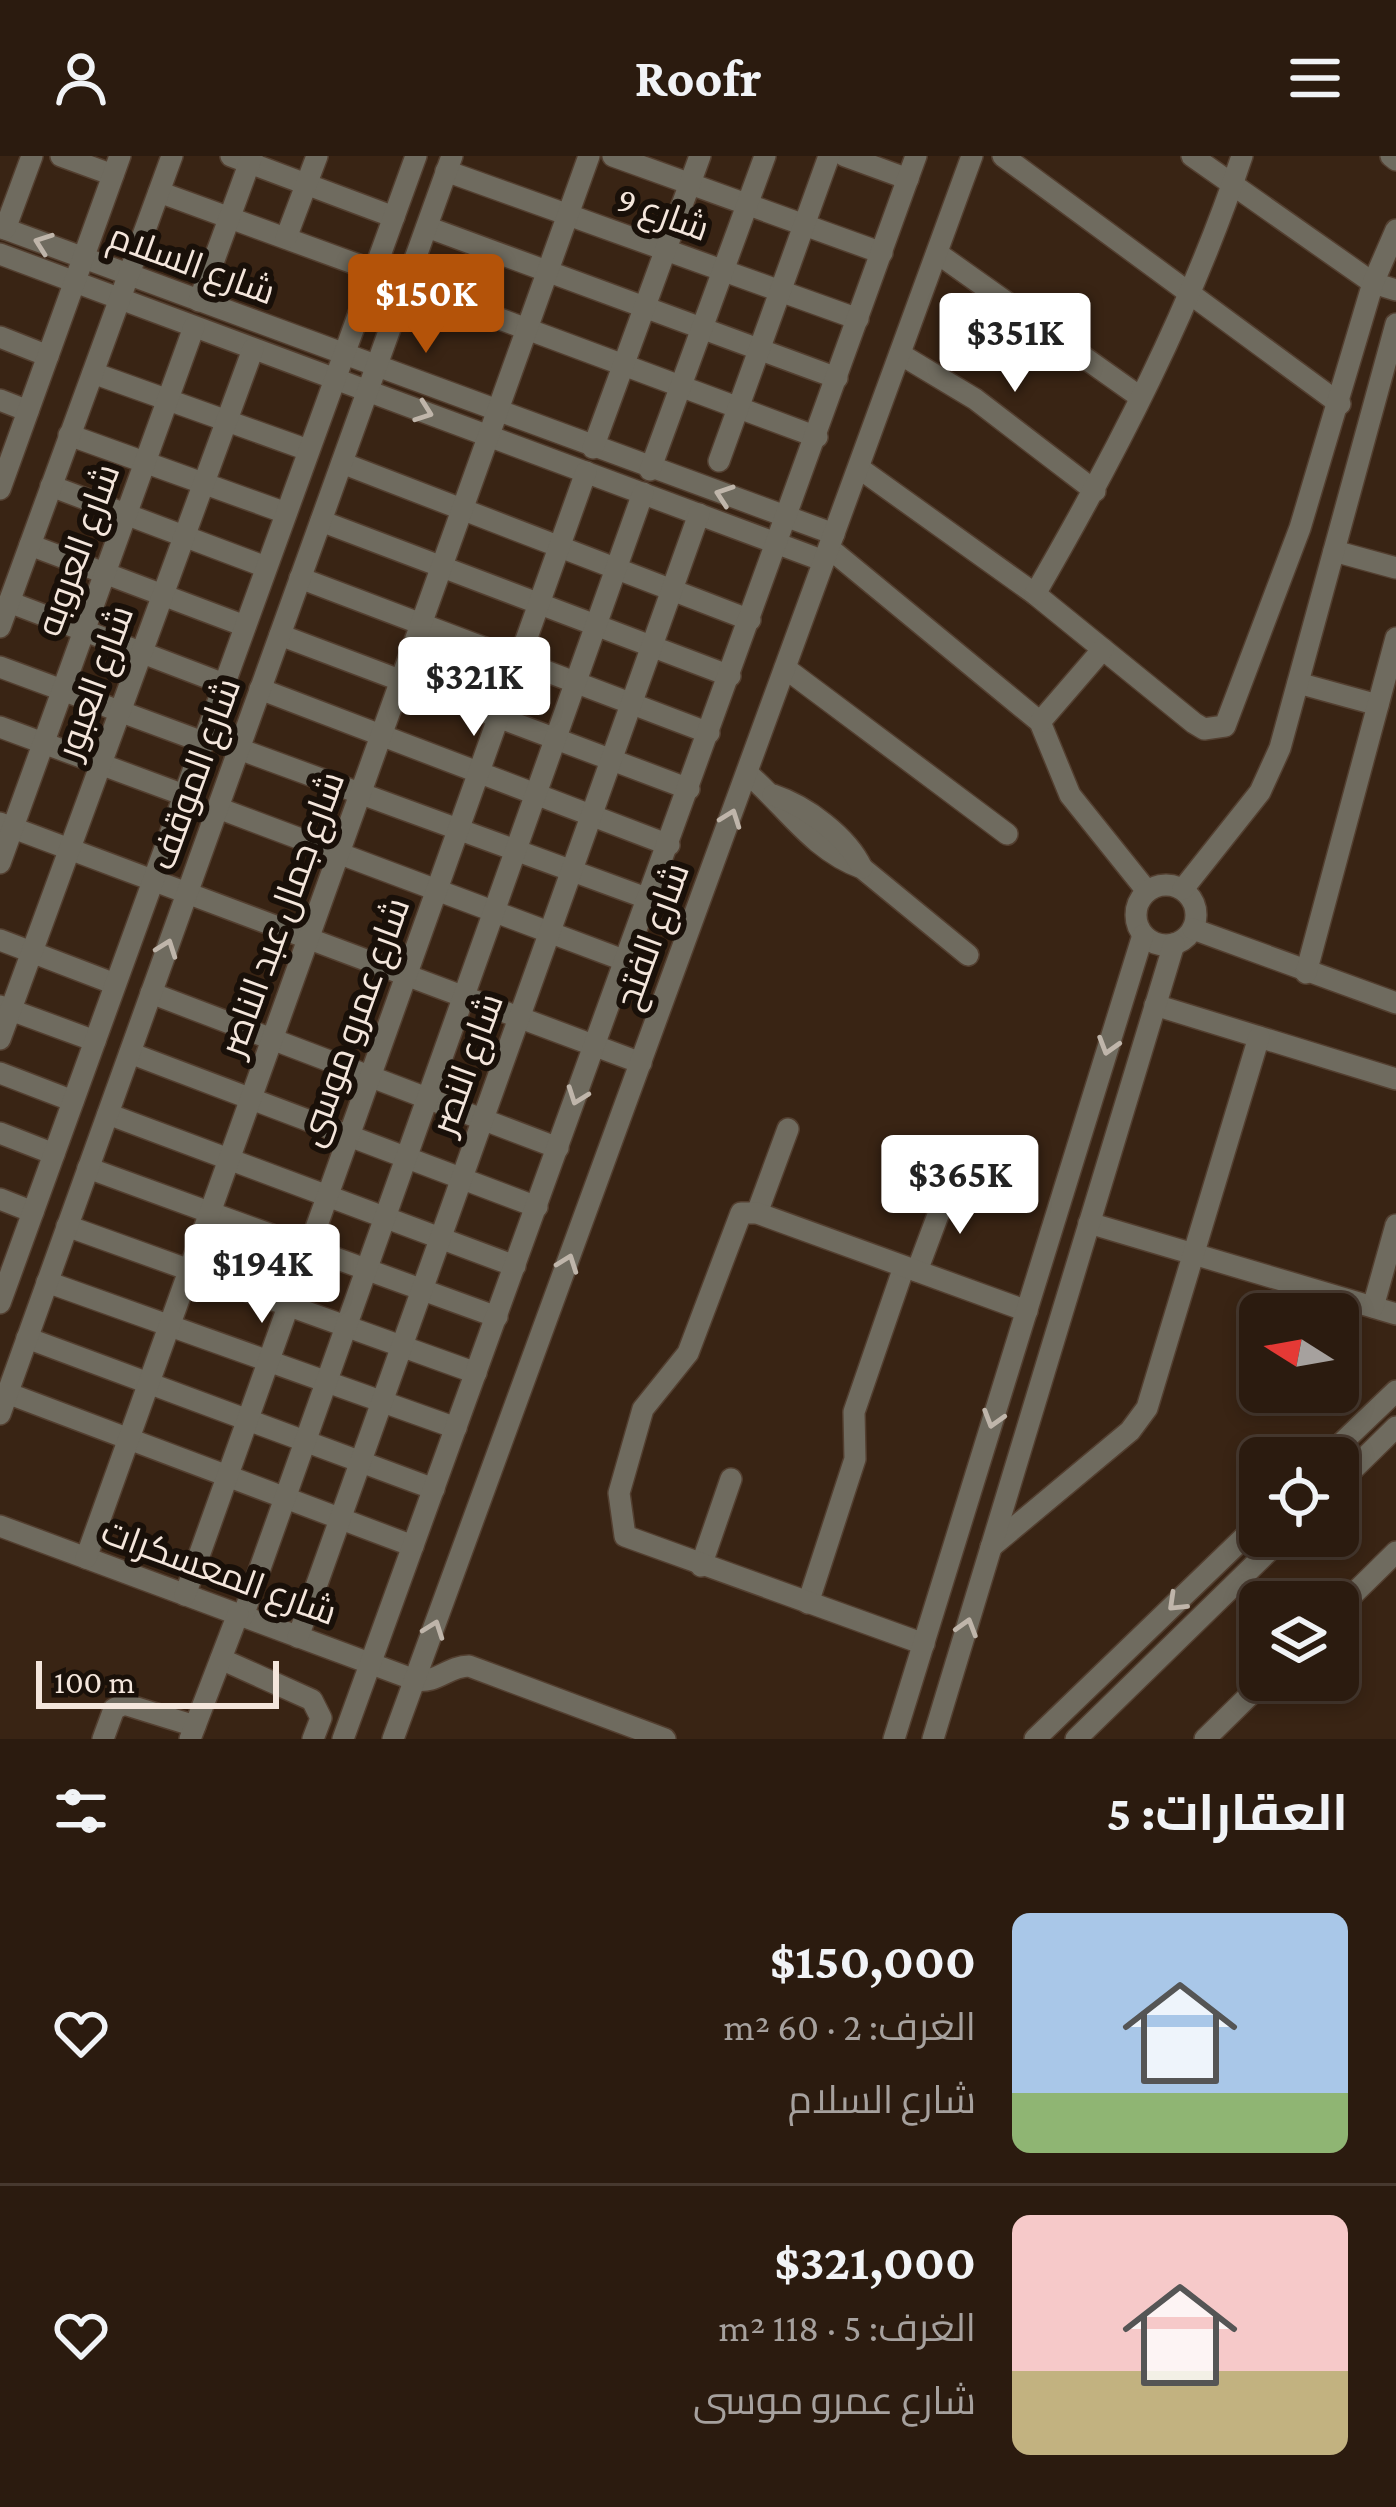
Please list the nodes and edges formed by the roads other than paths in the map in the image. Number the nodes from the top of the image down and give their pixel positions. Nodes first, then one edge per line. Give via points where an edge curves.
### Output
1 (32, 156) edge
2 (61, 156) edge
3 (172, 156) edge
4 (317, 156) edge
5 (589, 156) edge
6 (613, 156) edge
7 (700, 156) edge
8 (765, 156) edge
9 (829, 156) edge
10 (845, 156) edge
11 (916, 156) edge
12 (972, 156) edge
13 (1003, 156) edge
14 (1192, 156) edge
15 (1242, 156) edge
16 (414, 157) edge
17 (244, 158) edge
18 (449, 164) edge
19 (117, 165) edge
20 (908, 179) junction
21 (306, 184) junction
22 (690, 184) junction
23 (1232, 187) junction
24 (159, 192) junction
25 (747, 205) junction
26 (568, 215) junction
27 (394, 217) junction
28 (230, 218) junction
29 (804, 225) junction
30 (427, 227) junction
31 (3, 228) edge
32 (1396, 230) edge
33 (286, 238) junction
34 (665, 250) junction
35 (882, 253) junction
36 (937, 253) junction
37 (0, 254) edge
38 (83, 258) junction
39 (375, 271) junction
40 (723, 271) junction
41 (548, 272) junction
42 (128, 275) junction
43 (75, 282) junction
44 (1373, 283) junction
45 (406, 284) junction
46 (1396, 290) edge
47 (780, 292) junction
48 (1190, 293) junction
49 (119, 299) junction
50 (199, 301) junction
51 (645, 307) junction
52 (858, 319) junction
53 (1396, 324) edge
54 (194, 327) junction
55 (702, 328) junction
56 (527, 329) junction
57 (0, 338) edge
58 (253, 349) junction
59 (760, 349) junction
60 (900, 353) junction
61 (48, 356) junction
62 (344, 356) junction
63 (623, 365) junction
64 (376, 368) junction
65 (93, 373) junction
66 (837, 378) junction
67 (336, 379) junction
68 (680, 386) junction
69 (368, 391) junction
70 (1140, 398) junction
71 (0, 400) edge
72 (167, 400) junction
73 (1340, 404) junction
74 (738, 408) junction
75 (28, 411) junction
76 (497, 412) junction
77 (226, 421) junction
78 (70, 435) junction
79 (489, 436) junction
80 (817, 437) junction
81 (593, 448) junction
82 (308, 451) junction
83 (719, 461) dead end
84 (145, 462) junction
85 (342, 463) junction
86 (859, 468) junction
87 (650, 470) junction
88 (586, 472) junction
89 (2, 474) edge
90 (203, 483) junction
91 (51, 486) junction
92 (1095, 491) junction
93 (643, 493) junction
94 (462, 510) junction
95 (286, 513) junction
96 (126, 514) junction
97 (699, 514) junction
98 (788, 517) junction
99 (321, 521) junction
100 (184, 536) junction
101 (778, 543) junction
102 (29, 545) junction
103 (559, 547) junction
104 (829, 548) junction
105 (1334, 551) junction
106 (266, 567) junction
107 (442, 567) junction
108 (616, 568) junction
109 (1396, 568) edge
110 (104, 573) junction
111 (300, 578) junction
112 (671, 590) junction
113 (1035, 594) junction
114 (163, 595) junction
115 (9, 602) junction
116 (539, 604) junction
117 (750, 620) junction
118 (421, 624) junction
119 (596, 625) junction
120 (244, 626) junction
121 (0, 627) edge
122 (84, 630) junction
123 (280, 635) junction
124 (1396, 638) edge
125 (651, 646) junction
126 (1103, 650) junction
127 (142, 652) junction
128 (518, 661) junction
129 (0, 668) edge
130 (785, 668) junction
131 (730, 676) junction
132 (401, 681) junction
133 (575, 682) junction
134 (224, 683) junction
135 (1298, 683) junction
136 (260, 689) junction
137 (62, 690) junction
138 (631, 703) junction
139 (1378, 705) junction
140 (120, 711) junction
141 (498, 717) junction
142 (1040, 722) junction
143 (0, 727) edge
144 (709, 733) junction
145 (381, 736) junction
146 (556, 739) junction
147 (203, 742) junction
148 (43, 743) junction
149 (239, 749) junction
150 (611, 759) junction
151 (100, 764) junction
152 (478, 772) junction
153 (747, 773) junction
154 (689, 789) junction
155 (361, 794) junction
156 (536, 794) junction
157 (184, 795) junction
158 (218, 808) junction
159 (591, 815) junction
160 (6, 825) edge
161 (458, 829) junction
162 (1007, 834) dead end
163 (669, 844) junction
164 (69, 849) junction
165 (516, 850) junction
166 (339, 854) junction
167 (0, 862) edge
168 (571, 871) junction
169 (153, 880) junction
170 (1183, 889) junction
171 (436, 890) junction
172 (1147, 891) junction
173 (188, 893) junction
174 (649, 899) junction
175 (494, 911) junction
176 (1193, 929) junction
177 (549, 932) junction
178 (1143, 934) junction
179 (309, 938) junction
180 (0, 940) edge
181 (1174, 944) junction
182 (32, 952) junction
183 (968, 955) dead end
184 (626, 961) junction
185 (1306, 973) junction
186 (406, 975) junction
187 (116, 984) junction
188 (151, 993) junction
189 (464, 996) junction
190 (1396, 1003) edge
191 (1155, 1005) junction
192 (5, 1008) edge
193 (519, 1017) junction
194 (1259, 1037) junction
195 (0, 1039) edge
196 (272, 1040) junction
197 (95, 1041) junction
198 (596, 1046) junction
199 (130, 1052) junction
200 (641, 1063) junction
201 (0, 1072) edge
202 (370, 1076) junction
203 (1396, 1079) edge
204 (428, 1098) junction
205 (251, 1099) junction
206 (73, 1101) junction
207 (108, 1114) junction
208 (483, 1119) junction
209 (788, 1129) dead end
210 (0, 1133) edge
211 (349, 1136) junction
212 (558, 1148) junction
213 (54, 1154) junction
214 (406, 1158) junction
215 (229, 1160) junction
216 (88, 1168) junction
217 (461, 1178) junction
218 (950, 1183) dead end
219 (327, 1196) junction
220 (0, 1199) edge
221 (537, 1207) junction
222 (33, 1212) junction
223 (210, 1213) junction
224 (757, 1213) junction
225 (385, 1218) junction
226 (1089, 1223) junction
227 (1396, 1225) edge
228 (68, 1226) junction
229 (440, 1238) junction
230 (309, 1248) junction
231 (1194, 1255) junction
232 (515, 1266) junction
233 (366, 1269) junction
234 (910, 1269) junction
235 (190, 1270) junction
236 (5, 1271) edge
237 (47, 1282) junction
238 (422, 1290) junction
239 (0, 1303) edge
240 (288, 1305) junction
241 (1372, 1307) junction
242 (1027, 1311) junction
243 (1396, 1314) edge
244 (497, 1317) junction
245 (170, 1326) junction
246 (346, 1326) junction
247 (27, 1338) junction
248 (402, 1346) junction
249 (268, 1361) junction
250 (476, 1373) junction
251 (326, 1382) junction
252 (149, 1383) junction
253 (1396, 1391) edge
254 (382, 1402) junction
255 (4, 1404) edge
256 (247, 1420) junction
257 (1396, 1427) edge
258 (456, 1428) junction
259 (1348, 1437) edge
260 (129, 1439) junction
261 (305, 1442) junction
262 (361, 1462) junction
263 (1359, 1463) edge
264 (227, 1476) junction
265 (731, 1479) dead end
266 (434, 1490) junction
267 (285, 1498) junction
268 (340, 1519) junction
269 (0, 1526) edge
270 (1239, 1542) edge
271 (413, 1546) junction
272 (991, 1547) junction
273 (1396, 1552) edge
274 (1262, 1557) edge
275 (86, 1558) junction
276 (701, 1566) junction
277 (1359, 1588) edge
278 (184, 1594) junction
279 (808, 1603) junction
280 (240, 1615) junction
281 (298, 1637) junction
282 (924, 1644) junction
283 (221, 1659) junction
284 (370, 1664) junction
285 (415, 1680) junction
286 (1244, 1701) edge
287 (192, 1732) edge
288 (103, 1739) edge
289 (313, 1739) edge
290 (343, 1739) edge
291 (393, 1739) edge
292 (665, 1739) edge
293 (894, 1739) edge
294 (933, 1739) edge
295 (1035, 1739) edge
296 (1076, 1739) edge
297 (1205, 1739) edge

1 - 31 street
2 - 19 street
3 - 24 street
4 - 21 street
5 - 26 street, شارع جمال عبد الناصر
6 - 22 street
7 - 22 street
8 - 25 street
9 - 29 street
10 - 20 street
11 - 20 street, شارع الفتح
12 - 36 street, شارع الفتح
13 - 48 street
14 - 23 street
15 - 23 street
16 - 27 street, شارع الموقف
17 - 21 street
17 - 28 street
18 - 26 street, شارع 9
18 - 30 street, شارع الموقف
19 - 38 street
20 - 35 street, شارع الفتح
21 - 27 street
21 - 33 street
22 - 25 street
22 - 34 street
23 - 44 street
23 - 48 street
24 - 28 street
24 - 42 street
25 - 29 street
25 - 40 street
26 - 34 street, شارع 9
26 - 41 street, شارع جمال عبد الناصر
27 - 39 street, شارع الموقف
28 - 33 street
28 - 50 street
29 - 35 street
29 - 47 street
30 - 41 street
30 - 45 street, شارع الموقف
38 -> 31 street, شارع السلام
32 - 44 street
33 - 39 street
34 - 40 street, شارع 9
34 - 51 street
35 - 52 street, شارع الفتح
36 - 60 street, شارع الفتح
36 - 70 street
37 - 43 street, شارع السلام
38 - 42 street, شارع السلام
38 - 43 street
39 - 62 street, شارع الموقف
40 - 47 street, شارع 9
40 - 55 street
41 - 51 street
41 - 56 street, شارع جمال عبد الناصر
42 - 49 street
42 - 50 street, شارع السلام
43 - 49 street, شارع السلام
43 - 61 street
44 - 46 street
44 - 73 street
45 - 56 street
45 - 64 street, شارع الموقف
47 - 52 street, شارع 9
47 - 59 street
48 - 70 street
48 - 73 street
49 - 54 street, شارع السلام
49 - 65 street
50 - 62 street, شارع السلام
51 - 55 street
51 - 63 street
52 - 66 street, شارع الفتح
53 - 105 street
54 - 58 street, شارع السلام
54 - 72 street, شارع العروبه
55 - 59 street
55 - 68 street
56 - 63 street
56 - 76 street, شارع جمال عبد الناصر
57 - 61 street
58 - 67 street, شارع السلام
58 - 77 street, شارع العبور
59 - 66 street
59 - 74 street
60 - 86 street, شارع الفتح
60 - 92 street
61 - 75 street
62 - 64 street, شارع السلام
62 - 67 street, شارع الموقف
63 - 68 street
63 - 81 street
64 - 69 street, شارع الموقف
64 - 76 street, شارع السلام
65 - 72 street
65 - 78 street
66 - 80 street, شارع الفتح
67 - 69 street, شارع السلام
67 - 82 street, شارع الموقف
68 - 74 street
68 - 87 street
69 -> 79 street, شارع السلام
69 - 85 street, شارع الموقف
70 - 92 street
71 - 75 street
72 - 77 street
72 - 84 street, شارع العروبه
73 - 126 street via 1226,727 1194,723
74 - 80 street
74 - 83 street
75 - 89 street
76 - 79 street, شارع جمال عبد الناصر
76 - 81 street, شارع السلام
77 - 82 street
77 - 90 street, شارع العبور
78 - 84 street
78 - 91 street
79 - 88 street, شارع السلام
79 - 94 street, شارع جمال عبد الناصر
80 - 98 street, شارع الفتح
81 - 87 street, شارع السلام
82 - 95 street, شارع الموقف
84 - 90 street
84 - 96 street, شارع العروبه
85 - 94 street
85 - 99 street, شارع الموقف
86 - 104 street, شارع الفتح
86 - 113 street
98 -> 87 street, شارع السلام
88 - 93 street, شارع السلام
88 - 103 street, شارع عمرو موسى
90 - 95 street
90 - 100 street, شارع العبور
91 - 96 street
91 - 102 street
92 - 113 street
93 - 97 street, شارع السلام
93 - 108 street
94 - 103 street
94 - 107 street, شارع جمال عبد الناصر
95 - 106 street, شارع الموقف
96 - 100 street
96 - 110 street, شارع العروبه
97 - 101 street, شارع السلام
97 - 112 street, شارع النصر
98 - 101 street, شارع الفتح
98 - 104 street, شارع السلام
99 - 107 street
99 - 111 street, شارع الموقف
100 - 106 street
100 - 114 street, شارع العبور
101 - 104 street, شارع السلام
101 - 117 street, شارع الفتح
102 - 110 street
102 - 115 street
103 - 108 street
103 - 116 street, شارع عمرو موسى
104 - 130 street, شارع الفتح
104 - 142 street
105 - 109 street
105 - 135 street
106 - 120 street, شارع الموقف
107 - 116 street
107 - 118 street, شارع جمال عبد الناصر
108 - 112 street
108 - 119 street
110 - 114 street
110 - 122 street, شارع العروبه
111 - 118 street
111 - 123 street, شارع الموقف
112 - 117 street
112 - 125 street, شارع النصر
113 - 126 street
114 - 120 street
114 - 127 street, شارع العبور
115 - 121 street
115 - 122 street
116 - 119 street
116 - 128 street, شارع عمرو موسى
117 - 131 street, شارع الفتح
118 - 128 street
118 - 132 street, شارع جمال عبد الناصر
119 - 125 street
119 - 133 street
120 - 134 street, شارع الموقف
122 - 127 street
122 - 137 street, شارع العروبه
123 - 132 street
123 - 136 street, شارع الموقف
124 - 139 street
125 - 131 street
125 - 138 street, شارع النصر
126 - 142 street
127 - 134 street
127 - 140 street, شارع العبور
128 - 133 street
128 - 141 street, شارع عمرو موسى
129 - 137 street
130 - 153 street, شارع الفتح
130 - 162 street
131 - 144 street, شارع الفتح
132 - 141 street
132 - 145 street, شارع جمال عبد الناصر
133 - 138 street
133 - 146 street
134 - 147 street, شارع الموقف
135 - 139 street
135 - 170 street via 1271,772
136 - 145 street
136 - 149 street, شارع الموقف
137 - 140 street
137 - 148 street, شارع العروبه
138 - 144 street
138 - 150 street, شارع النصر
139 - 185 street
140 - 147 street
140 - 151 street, شارع العبور
141 - 146 street
141 - 152 street, شارع عمرو موسى
142 - 172 street via 1070,795
143 - 148 street
144 - 154 street, شارع الفتح
145 - 152 street
145 - 155 street, شارع جمال عبد الناصر
146 - 150 street
146 - 156 street
147 - 157 street, شارع الموقف
148 - 151 street
148 - 160 street, شارع العروبه
149 - 155 street
149 - 158 street, شارع الموقف
150 - 154 street
150 - 159 street, شارع النصر
151 - 157 street
151 - 164 street, شارع العبور
152 - 156 street
152 - 161 street, شارع عمرو موسى
153 - 183 street via 854,850 862,868
200 -> 153 street, شارع الفتح
154 - 163 street, شارع الفتح
155 - 161 street
155 - 166 street, شارع جمال عبد الناصر
156 - 159 street
156 - 165 street
157 - 169 street, شارع الموقف
158 - 166 street
158 - 173 street, شارع الموقف
159 - 163 street
159 - 168 street, شارع النصر
160 - 164 street
160 - 167 street, شارع العروبه
161 - 165 street
161 - 171 street, شارع عمرو موسى
163 - 174 street, شارع الفتح
164 - 169 street
164 - 182 street, شارع العبور
165 - 168 street
165 - 175 street
166 - 171 street
166 - 179 street, شارع جمال عبد الناصر
168 - 174 street
168 - 177 street, شارع النصر
169 - 173 street
169 - 187 street, شارع الموقف
170 - 172 street
170 - 176 street via 1196,907
171 - 175 street
171 - 186 street, شارع عمرو موسى
172 - 178 street via 1136,912
173 - 179 street
188 -> 173 street, شارع الموقف
174 - 184 street, شارع الفتح
175 - 177 street
175 - 189 street
176 - 181 street
176 - 185 street
177 - 184 street
177 - 193 street, شارع النصر
178 - 181 street
178 -> 242 street
179 - 186 street
179 - 196 street, شارع جمال عبد الناصر
180 - 182 street
181 - 191 street
182 - 187 street
182 - 192 street, شارع العبور
184 - 198 street, شارع الفتح
185 - 190 street
186 - 189 street
186 - 202 street, شارع عمرو موسى
187 - 197 street, شارع الموقف
188 - 196 street
188 - 199 street, شارع الموقف
189 - 193 street
189 - 204 street
191 - 194 street
191 - 226 street
192 - 195 street, شارع العبور
192 - 197 street
193 - 198 street
193 - 208 street, شارع النصر
194 - 203 street
194 - 231 street
196 - 202 street
196 - 205 street, شارع جمال عبد الناصر
197 - 206 street, شارع الموقف
198 - 200 street
198 -> 212 street, شارع الفتح
199 - 205 street
199 - 207 street, شارع الموقف
285 -> 200 street, شارع الفتح
201 - 206 street
202 - 204 street
202 - 211 street, شارع عمرو موسى
204 - 208 street
204 - 214 street
205 - 211 street
205 - 215 street, شارع جمال عبد الناصر
206 - 213 street, شارع الموقف
207 - 215 street
207 - 216 street, شارع الموقف
208 - 212 street
208 - 217 street, شارع النصر
209 - 224 street
210 - 213 street
211 - 214 street
211 - 219 street, شارع عمرو موسى
212 - 221 street, شارع الفتح
213 - 222 street, شارع الموقف
214 - 217 street
214 - 225 street
215 - 219 street
215 - 223 street, شارع جمال عبد الناصر
216 - 223 street
216 - 228 street, شارع الموقف
217 - 221 street
217 - 229 street, شارع النصر
218 - 234 street
219 - 225 street
219 - 230 street, شارع عمرو موسى
220 - 222 street
221 - 232 street, شارع الفتح
222 - 236 street, شارع الموقف
223 - 230 street
223 - 235 street, شارع جمال عبد الناصر
224 - 234 street
224 - 276 street via 736,1220 688,1353 646,1401 619,1493 625,1536
225 - 229 street
225 - 233 street
226 - 231 street
226 - 272 street
227 - 241 street
228 - 235 street
228 - 237 street, شارع الموقف
229 - 232 street
229 - 238 street, شارع النصر
230 - 233 street
230 - 240 street, شارع عمرو موسى
231 - 241 street
231 - 272 street via 1140,1420
232 - 244 street, شارع الفتح
233 - 238 street
233 - 246 street
234 - 242 street
234 - 279 street via 854,1412 855,1459
235 - 240 street
235 - 245 street, شارع جمال عبد الناصر
236 - 239 street, شارع الموقف
237 - 245 street
237 - 247 street, شارع الموقف
238 - 244 street
238 - 248 street, شارع النصر
240 - 246 street
240 - 249 street, شارع عمرو موسى
241 - 243 street
242 -> 282 street
244 - 250 street, شارع الفتح
245 - 249 street
245 - 252 street, شارع جمال عبد الناصر
246 - 248 street
246 - 251 street
247 - 252 street
247 - 255 street, شارع الموقف
248 - 250 street
248 - 254 street, شارع النصر
249 - 251 street
249 - 256 street, شارع عمرو موسى
250 - 258 street, شارع الفتح
251 - 254 street
251 - 261 street
252 - 256 street
252 - 260 street, شارع جمال عبد الناصر
253 - 259 street
254 - 258 street
254 - 262 street, شارع النصر
255 - 260 street
256 - 261 street
256 - 264 street, شارع عمرو موسى
257 - 263 street
258 - 266 street, شارع الفتح
260 - 264 street
260 - 275 street, شارع جمال عبد الناصر
261 - 262 street
261 - 267 street
262 - 266 street
262 - 268 street, شارع النصر
264 - 267 street
264 - 278 street, شارع عمرو موسى
265 - 276 street
266 - 271 street, شارع الفتح
267 - 268 street
267 - 280 street
268 - 271 street
268 - 281 street, شارع النصر
269 - 275 street, شارع المعسكرات
270 -> 295 street
271 - 284 street, شارع الفتح
294 -> 272 street
273 - 277 street
274 - 296 street
275 - 278 street, شارع المعسكرات
276 - 279 street
278 - 280 street, شارع المعسكرات
279 - 282 street
280 - 281 street, شارع المعسكرات
280 - 283 street
281 - 284 street, شارع المعسكرات
282 - 293 street
283 - 287 street
283 - 289 street via 312,1700 321,1718
284 - 285 street, شارع المعسكرات
284 - 290 street, شارع الفتح
285 - 291 street, شارع الفتح
285 - 292 street via 469,1666
286 - 297 street
287 - 288 street via 124,1704

